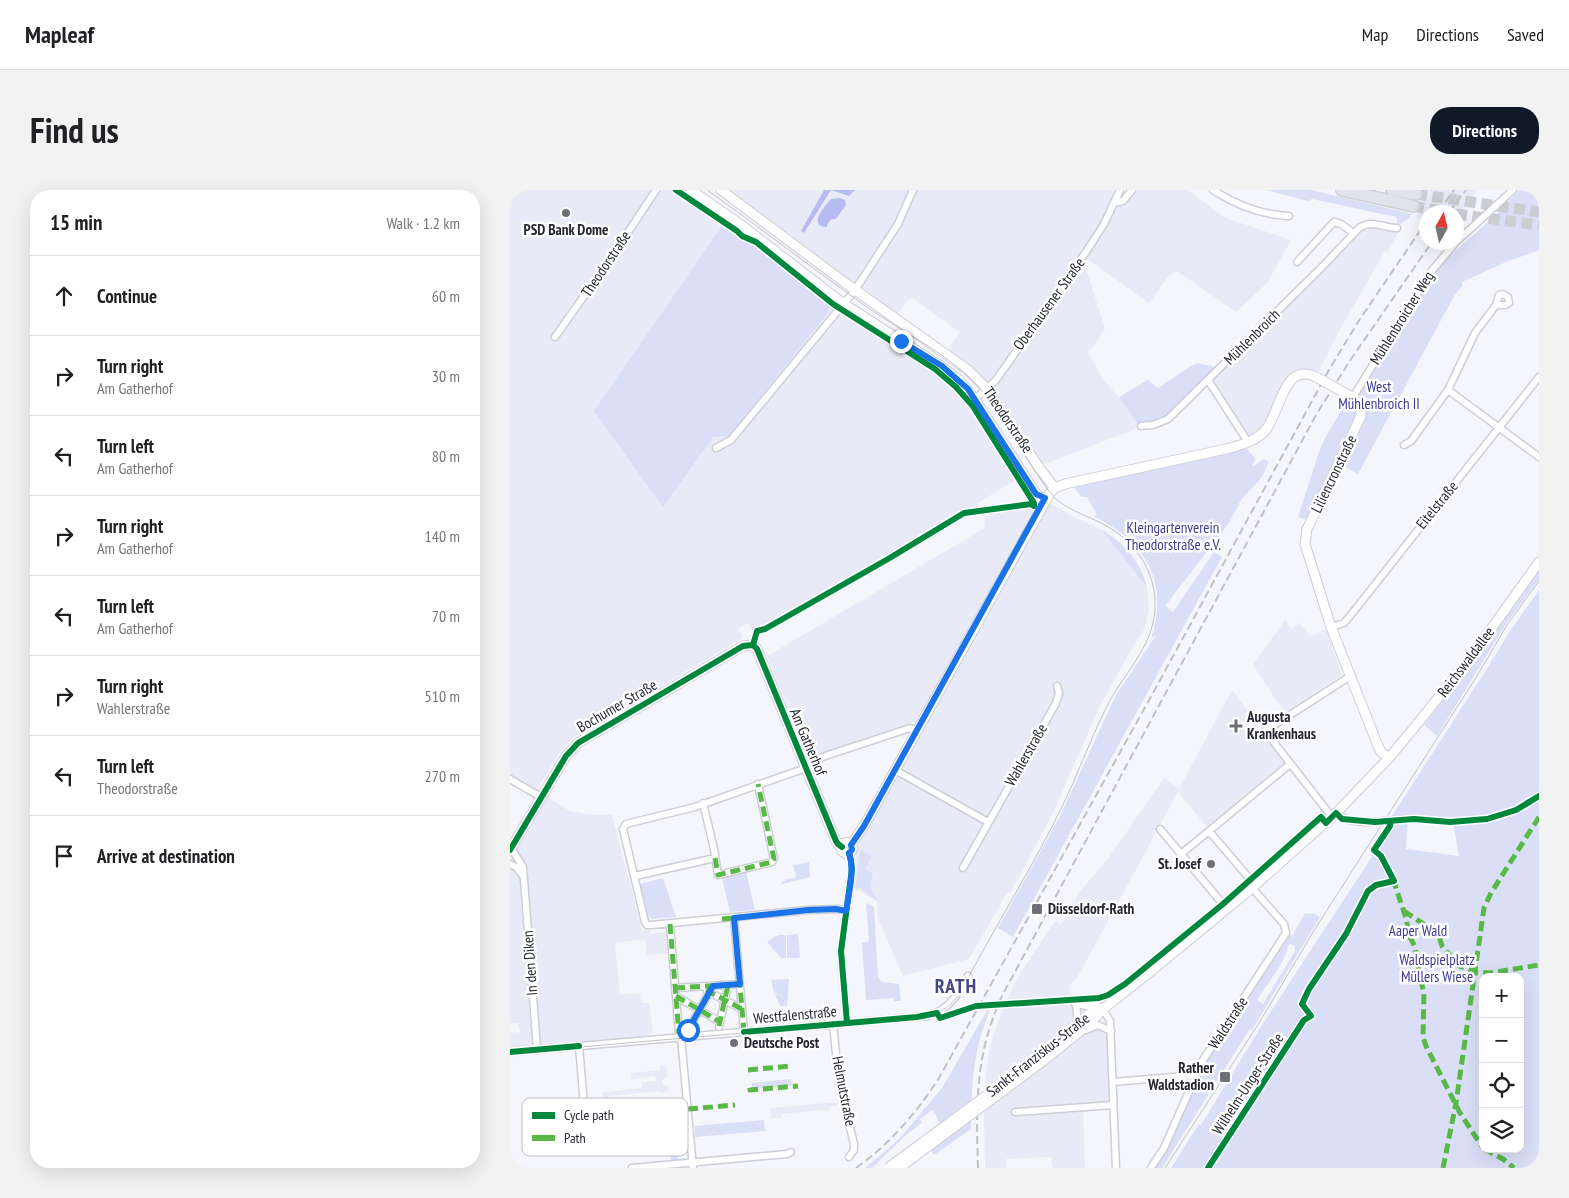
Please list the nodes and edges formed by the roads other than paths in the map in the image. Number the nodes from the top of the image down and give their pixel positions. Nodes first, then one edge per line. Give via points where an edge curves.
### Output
1 (656, 190) edge
2 (691, 190) edge
3 (721, 190) edge
4 (913, 190) edge
5 (1120, 190) edge
6 (1132, 190) edge
7 (1213, 190) edge
8 (1342, 190) edge
9 (1392, 190) edge
10 (1513, 190) edge
11 (1416, 194) tunnel mouth
12 (1114, 203) junction
13 (1413, 206) tunnel mouth
14 (1290, 216) dead end
15 (766, 225) junction
16 (744, 227) junction
17 (1397, 228) dead end
18 (1353, 233) junction
19 (1464, 235) edge
20 (1449, 250) edge
21 (1297, 262) dead end
22 (855, 290) junction
23 (844, 304) junction
24 (1496, 305) dead end
25 (555, 337) dead end
26 (1539, 377) edge
27 (1208, 380) junction
28 (988, 389) junction
29 (1448, 390) junction
30 (1349, 395) junction
31 (975, 399) junction
32 (1142, 426) dead end
33 (1498, 428) junction
34 (1248, 442) junction
35 (1404, 445) dead end
36 (716, 448) dead end
37 (1539, 457) edge
38 (1055, 488) junction
39 (1045, 498) junction
40 (1539, 562) edge
41 (1331, 628) junction
42 (753, 645) joint
43 (1350, 677) junction
44 (1057, 686) dead end
45 (917, 731) junction
46 (1389, 758) junction
47 (1290, 764) junction
48 (805, 766) junction
49 (895, 770) junction
50 (510, 779) edge
51 (758, 784) junction
52 (540, 797) junction
53 (703, 803) junction
54 (1334, 815) junction
55 (1407, 819) dead end
56 (988, 822) junction
57 (1160, 829) dead end
58 (1209, 830) junction
59 (847, 848) junction
60 (511, 849) edge
61 (1181, 854) junction
62 (715, 858) junction
63 (510, 864) edge
64 (963, 868) dead end
65 (635, 876) junction
66 (524, 877) junction
67 (1253, 886) junction
68 (1227, 909) junction
69 (846, 911) junction
70 (734, 918) junction
71 (670, 924) junction
72 (968, 976) dead end
73 (740, 984) junction
74 (728, 985) junction
75 (713, 986) junction
76 (699, 987) junction
77 (675, 988) junction
78 (710, 992) junction
79 (676, 996) junction
80 (724, 1000) junction
81 (742, 1009) junction
82 (1102, 1009) junction
83 (699, 1010) junction
84 (1310, 1016) dead end
85 (847, 1023) junction
86 (833, 1024) junction
87 (1079, 1028) junction
88 (688, 1030) dead end
89 (744, 1032) junction
90 (1111, 1032) junction
91 (680, 1036) junction
92 (579, 1046) junction
93 (537, 1049) junction
94 (510, 1052) edge
95 (1042, 1059) junction
96 (1196, 1077) junction
97 (1113, 1082) junction
98 (583, 1098) edge
99 (686, 1098) edge
100 (1113, 1105) junction
101 (1015, 1112) dead end
102 (688, 1115) edge
103 (791, 1152) dead end
104 (850, 1157) dead end
105 (693, 1165) edge
106 (632, 1168) edge
107 (888, 1168) edge
108 (900, 1168) edge
109 (1116, 1168) edge
110 (1151, 1168) edge
111 (1208, 1168) edge

1 - 25 street, Theodorstraße
2 - 16 main road, Theodorstraße
3 - 15 main road, Theodorstraße
4 - 22 street via 898,224
5 - 12 street, Oberhausener Straße
6 - 12 street, Oberhausener Straße via 1123,201
7 - 14 street via 1255,210
8 - 13 highway
9 - 11 highway
10 - 19 street, Mühlenbroicher Weg
12 - 28 street, Oberhausener Straße via 1086,252
15 - 16 main road via 750,219
15 - 22 main road, Theodorstraße
16 - 23 main road, Theodorstraße
17 - 18 street, Mühlenbroich via 1370,223
18 - 21 street via 1334,222
18 - 27 street, Mühlenbroich
20 - 30 street, Mühlenbroicher Weg via 1429,274
22 - 23 street
22 - 28 main road, Theodorstraße via 968,370
23 - 31 main road, Theodorstraße via 947,370
23 - 36 street via 731,440
24 - 29 street via 1475,333
26 - 33 street, Eitelstraße
27 - 32 street, Mühlenbroich via 1168,419
27 - 34 street
28 - 31 street, Oberhausener Straße
28 - 38 main road, Theodorstraße
29 - 33 street
29 - 35 street via 1411,441
30 - 34 main road, bridge via 1311,375 1303,374 1290,380 1270,423
30 - 41 main road, Liliencronstraße via 1360,406 1360,419 1311,520 1306,539 1307,553
31 - 39 main road, Theodorstraße via 1036,494
33 - 37 street
33 - 41 street, Eitelstraße via 1350,616 1344,623
34 - 38 main road
38 - 39 main road
39 - 45 main road
40 - 46 main road, Reichswaldallee via 1471,657
41 - 43 main road, Liliencronstraße
42 - 48 main road, Am Gatherhof
42 - 52 main road, Bochumer Straße via 743,646 578,743
43 - 46 main road, Liliencronstraße via 1378,746
43 - 47 street via 1265,731
44 - 56 street, Wahlerstraße via 1056,703
45 - 48 street via 910,728
45 - 49 main road
46 - 54 main road, Reichswaldallee
47 - 54 street
47 - 58 street
48 - 51 street, Am Gatherhof
48 - 59 main road, Am Gatherhof via 837,843
49 - 56 street
49 - 59 main road via 864,826
50 - 52 street
51 - 53 street, Am Gatherhof
51 - 62 street via 774,858 772,862 718,875
52 - 60 main road, Bochumer Straße
53 - 62 street
53 - 65 street, Am Gatherhof via 624,826
54 - 55 street via 1342,819 1375,822
54 - 67 main road, Reichswaldallee
56 - 64 street, Wahlerstraße
57 - 61 street
58 - 61 street
58 - 67 street
59 - 69 street, Am Gatherhof via 852,869
60 - 66 street, In den Diken via 521,862
61 - 68 street
62 - 65 street
63 - 66 street
65 - 71 street, Am Gatherhof via 645,922 651,925
66 - 93 street, In den Diken
67 - 68 main road, Sankt-Franziskus-Straße
67 - 96 street, Waldstraße via 1285,926 1286,933 1203,1060
68 - 82 main road, Sankt-Franziskus-Straße
69 - 70 street, Am Gatherhof via 808,910
69 - 85 street, Am Gatherhof via 841,959
70 - 71 street, Am Gatherhof
70 - 73 street
71 - 77 street
72 - 85 street, Westfalenstraße via 954,999 937,1013
73 - 74 street
73 - 81 street
74 - 75 street
74 - 80 street
75 - 76 street
75 - 78 street
76 - 77 street
76 - 78 street
77 - 79 street
78 - 80 street
78 - 83 street
79 - 83 street
79 - 91 street
80 - 81 street
80 - 83 street via 719,1024
81 - 89 street
82 - 87 main road, Sankt-Franziskus-Straße
82 - 87 street via 1075,1001
82 - 90 street via 1110,1021
83 - 88 street
84 - 111 street, Wilhelm-Unger-Straße via 1304,1020
85 - 86 street, Westfalenstraße
86 - 89 street, Westfalenstraße
86 - 104 street, Helmutstraße via 839,1083 854,1144
87 - 90 street via 1098,1025
87 - 95 main road, Sankt-Franziskus-Straße
89 - 91 street, Westfalenstraße
90 - 97 street
91 - 92 street, Westfalenstraße
91 - 99 street
92 - 93 street, Westfalenstraße
92 - 98 street
93 - 94 street, Westfalenstraße
95 - 107 main road, Sankt-Franziskus-Straße, bridge
95 - 108 main road, Sankt-Franziskus-Straße, bridge
96 - 97 street
96 - 110 street, Waldstraße via 1164,1148
97 - 100 street
100 - 101 street
100 - 109 street
102 - 105 street
103 - 105 street
105 - 106 street

